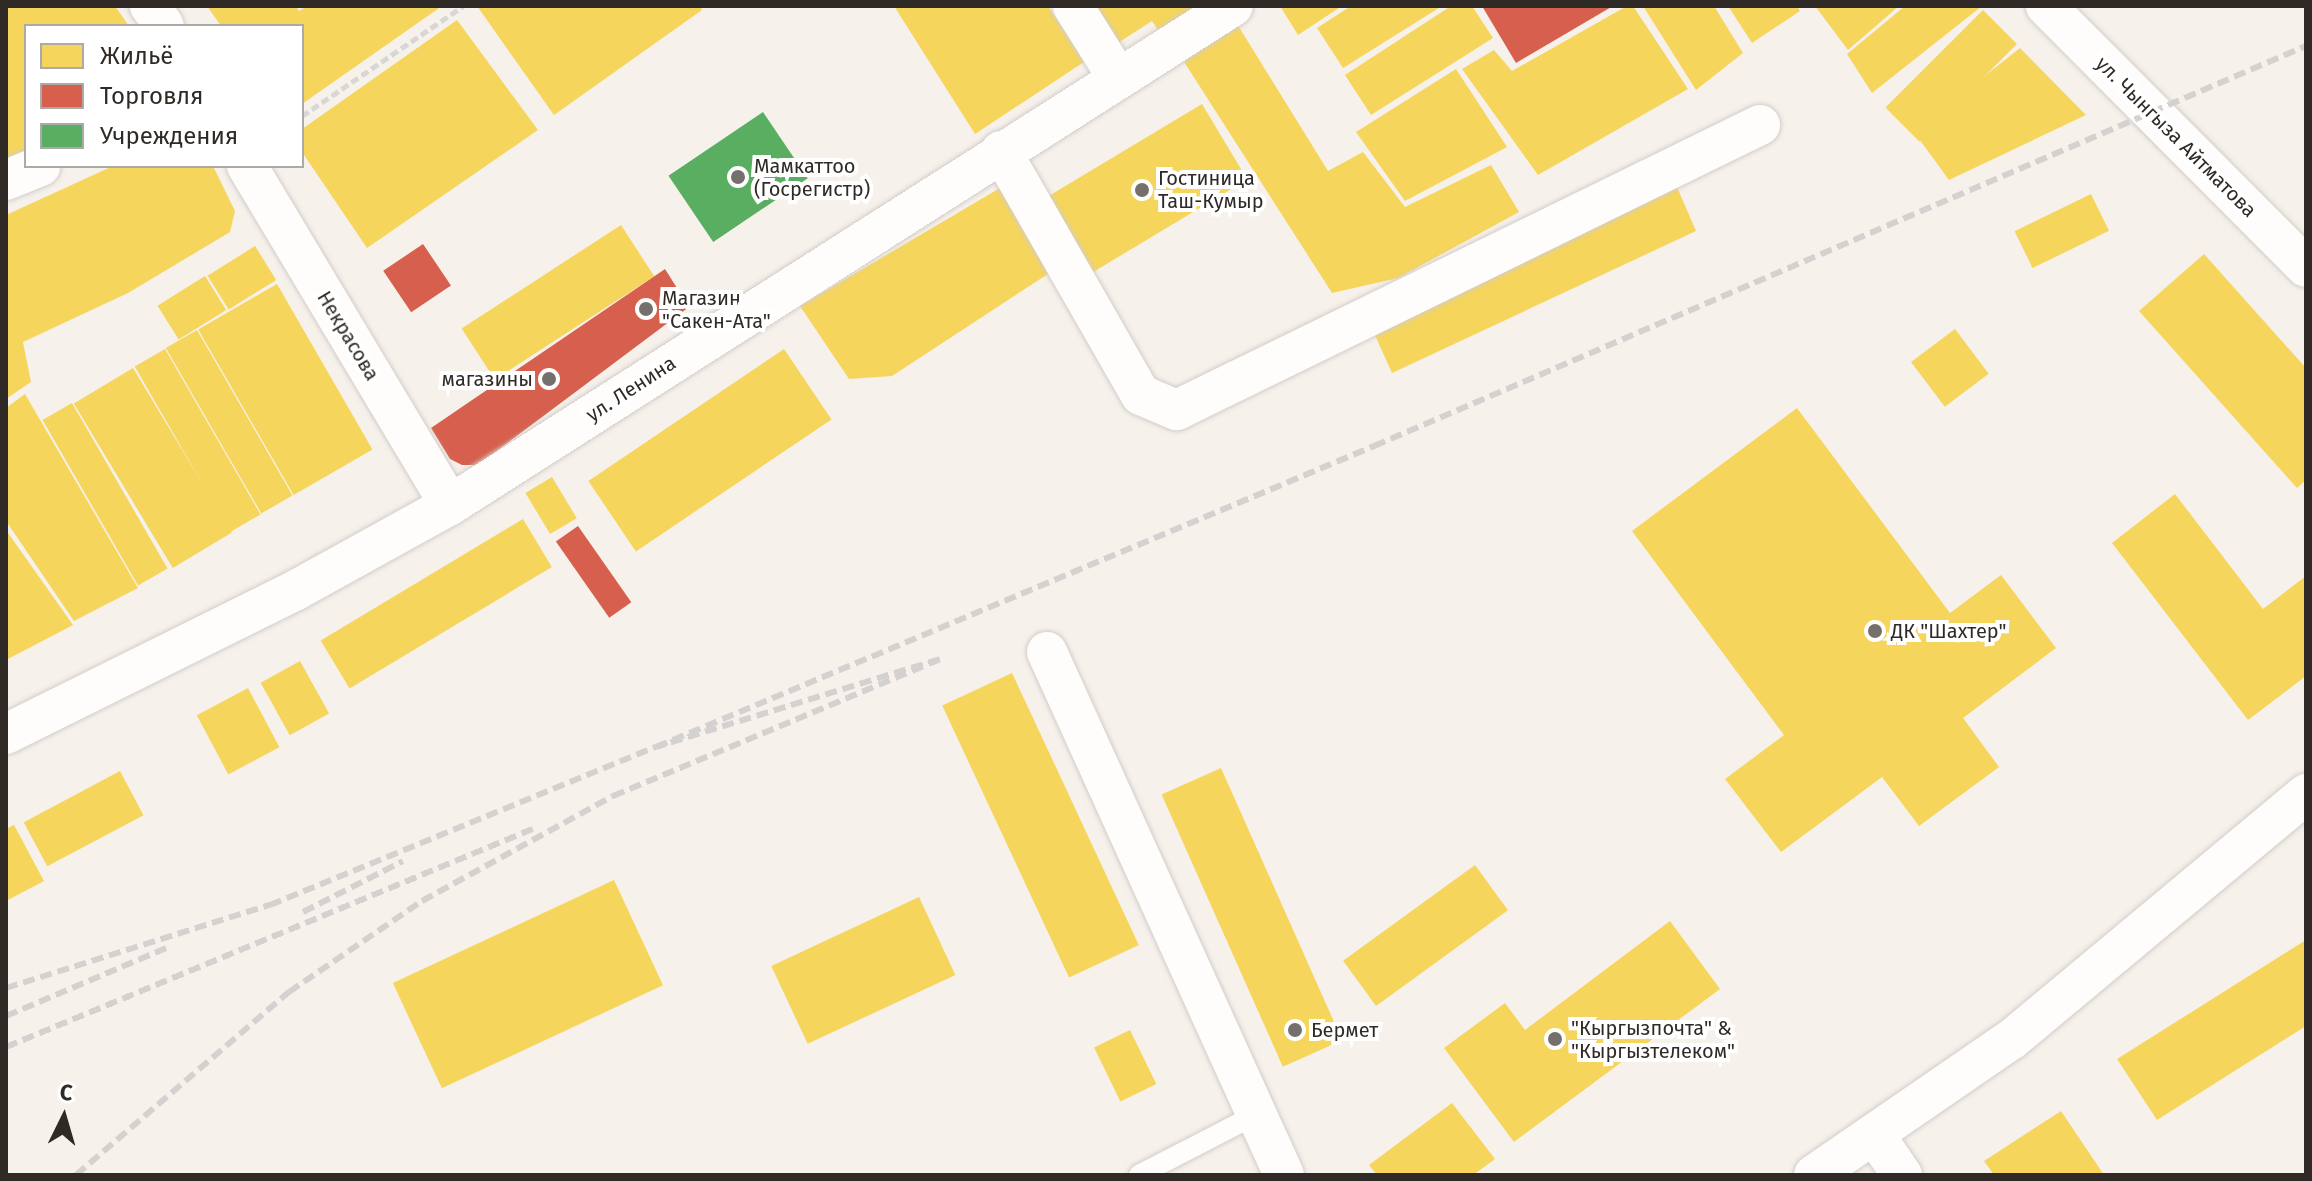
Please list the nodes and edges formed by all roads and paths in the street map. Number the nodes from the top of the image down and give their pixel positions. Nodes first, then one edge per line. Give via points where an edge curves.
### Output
1 (150, 6) edge
2 (463, 6) edge
3 (1073, 6) edge
4 (1233, 6) edge
5 (2046, 6) edge
6 (163, 24) edge
7 (1118, 78) junction
8 (304, 115) edge
9 (1760, 125) dead end
10 (1001, 151) junction
11 (35, 168) edge
12 (248, 168) edge
13 (6, 180) edge
14 (2306, 267) edge
15 (450, 505) junction
16 (1047, 652) dead end
17 (6, 734) edge
18 (2306, 794) edge
19 (1257, 1114) junction
20 (1874, 1134) junction
21 (1139, 1175) edge
22 (1284, 1175) edge
23 (1814, 1175) edge
24 (1902, 1175) edge

1 - 6 street
2 - 8 path
3 - 7 street
4 - 7 street, ул. Ленина
5 - 14 street, ул. Чынгыза Айтматова
7 - 10 street, ул. Ленина
9 - 10 street via 1177,410 1141,395
10 - 15 street, ул. Ленина
11 - 13 street
12 - 15 street, Некрасова
15 - 17 street, ул. Ленина via 296,590
16 - 19 street
18 - 20 street via 2012,1039
19 - 21 lane
19 - 22 street
20 - 23 street
20 - 24 street

